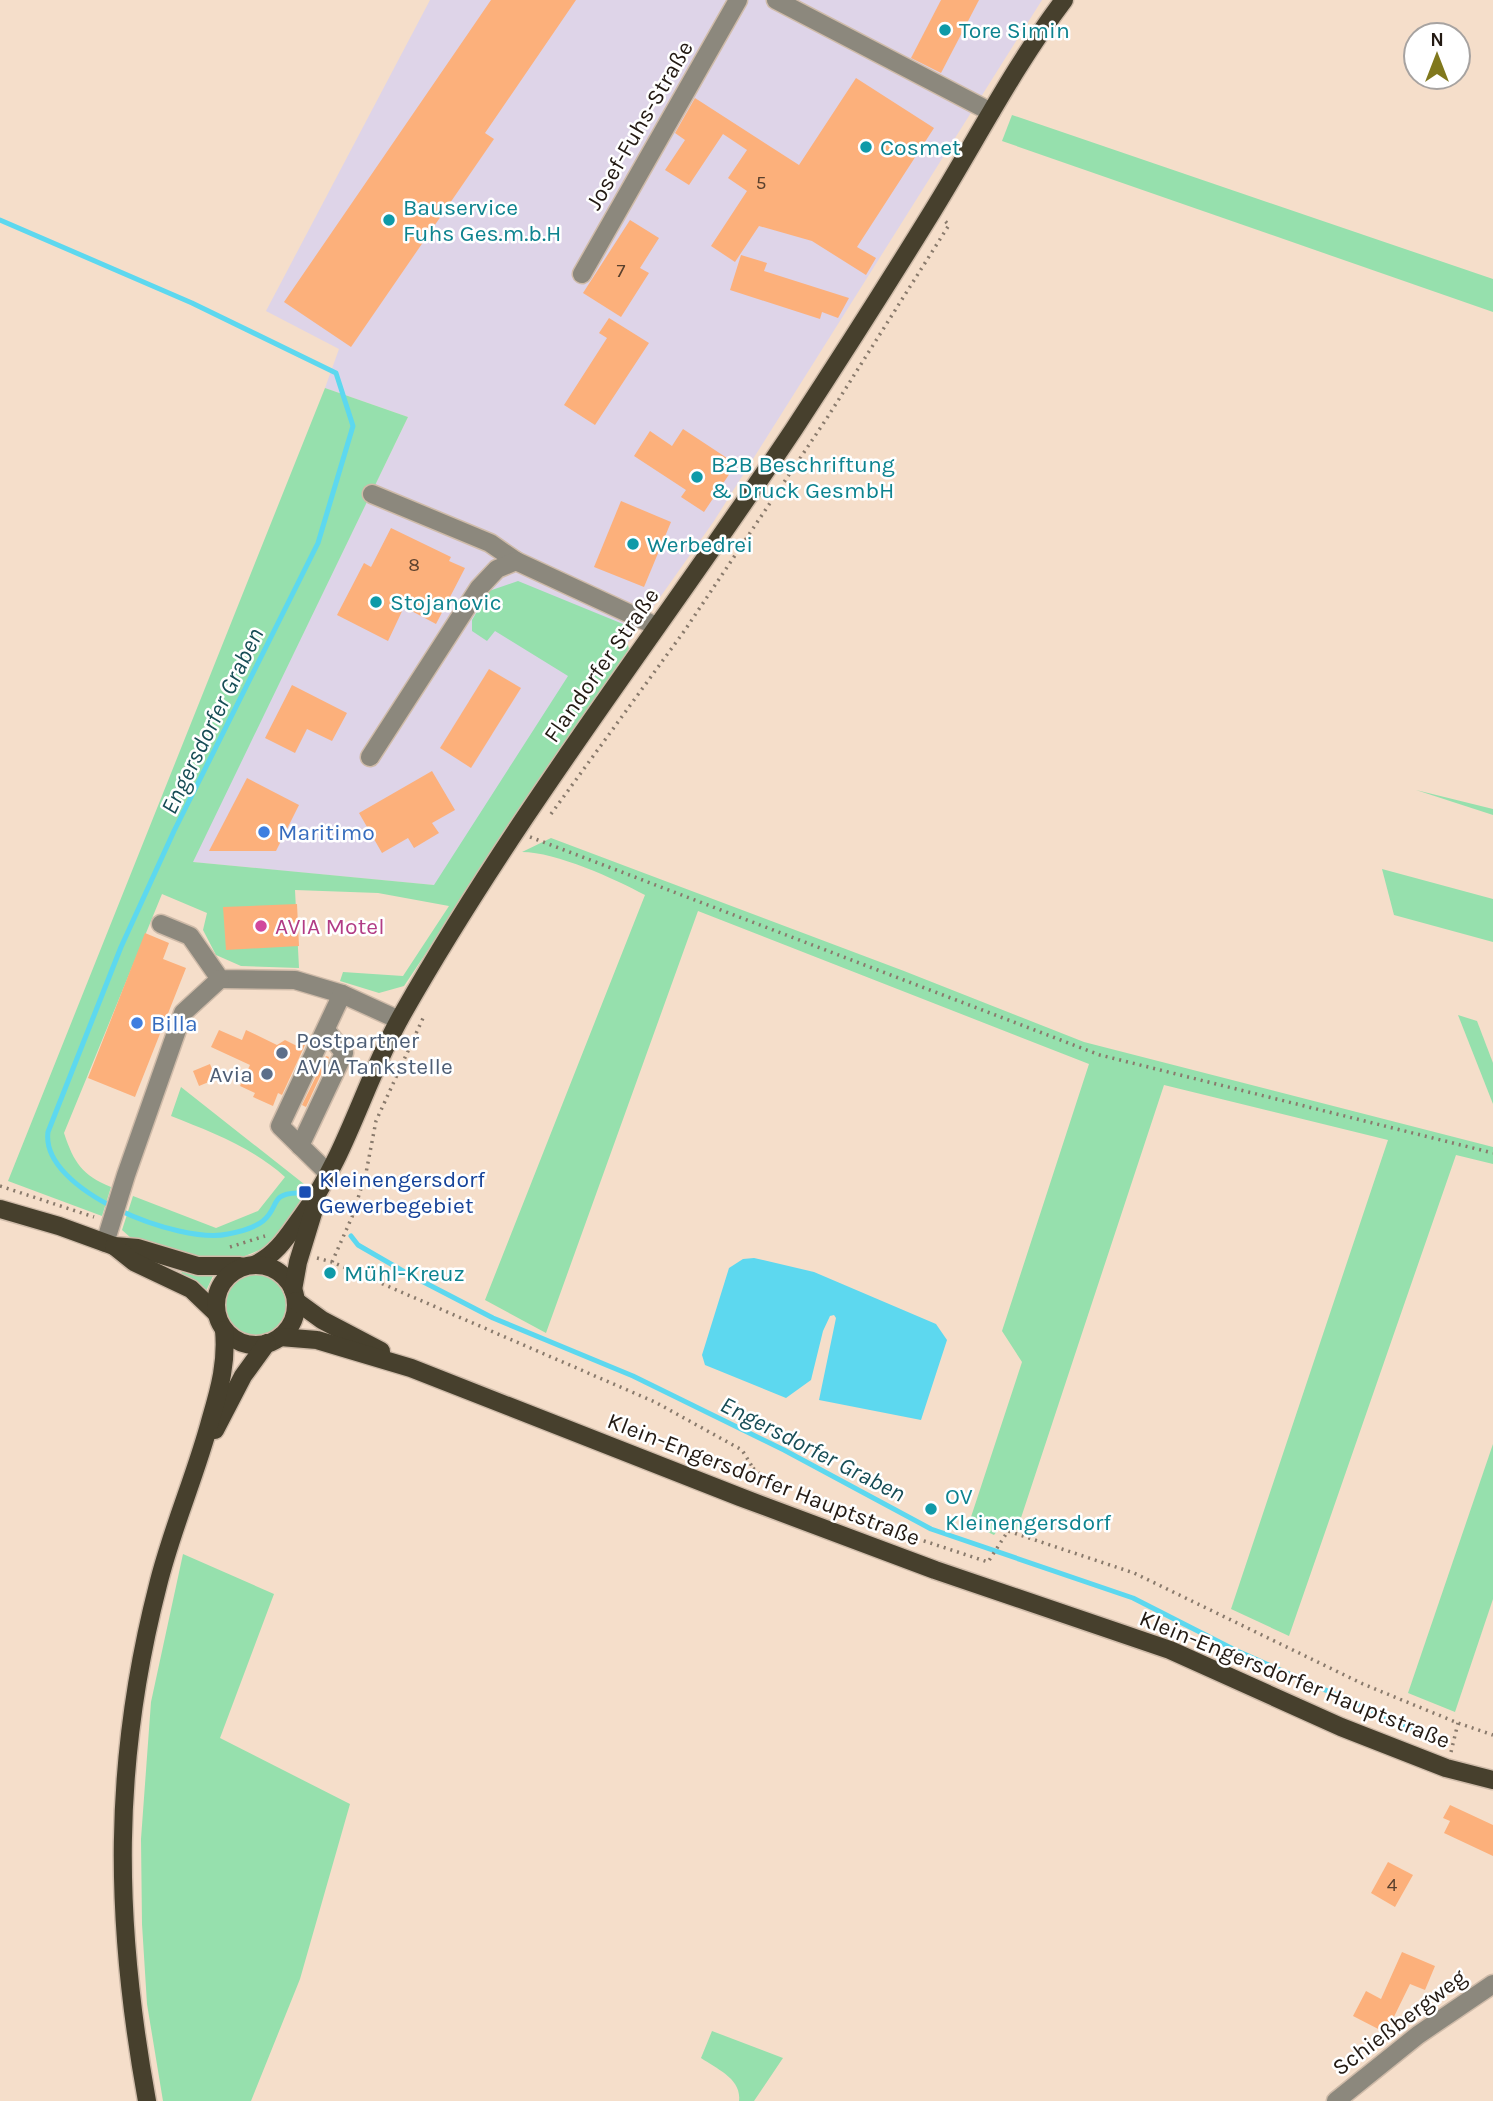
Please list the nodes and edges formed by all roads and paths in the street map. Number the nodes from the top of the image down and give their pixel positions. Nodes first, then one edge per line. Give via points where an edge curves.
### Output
1 (738, 0) edge
2 (776, 0) edge
3 (1064, 0) edge
4 (991, 112) junction
5 (582, 274) dead end
6 (372, 494) dead end
7 (516, 561) junction
8 (656, 626) junction
9 (370, 757) dead end
10 (520, 836) junction
11 (533, 839) junction
12 (161, 924) dead end
13 (220, 979) junction
14 (342, 995) junction
15 (428, 1007) dead end
16 (399, 1020) junction
17 (326, 1030) junction
18 (300, 1146) junction
19 (1493, 1153) edge
20 (329, 1174) junction
21 (0, 1186) edge
22 (318, 1196) junction
23 (0, 1209) edge
24 (112, 1222) junction
25 (110, 1244) junction
26 (282, 1244) junction
27 (226, 1249) dead end
28 (300, 1254) junction
29 (332, 1262) junction
30 (250, 1265) junction
31 (295, 1295) junction
32 (215, 1312) junction
33 (224, 1330) junction
34 (273, 1340) junction
35 (411, 1368) junction
36 (201, 1458) junction
37 (752, 1468) junction
38 (784, 1494) dead end
39 (740, 1497) junction
40 (822, 1507) dead end
41 (1458, 1723) junction
42 (1493, 1735) edge
43 (1446, 1768) junction
44 (1493, 1780) edge
45 (1493, 1984) edge
46 (147, 2101) edge
47 (1336, 2101) edge

1 - 5 street, Josef-Fuhs-Straße
2 - 4 street
3 - 4 main road, Flandorfer Straße
4 - 8 main road, Flandorfer Straße via 807,408 720,540
6 - 7 street via 490,543
7 - 8 street
7 - 9 street via 497,569 479,588
8 - 10 main road, Flandorfer Straße
10 - 11 path
10 - 11 path
10 - 16 main road, Flandorfer Straße
11 - 19 path via 1100,1055
12 - 13 street via 190,936
13 - 14 street via 295,980
13 - 24 street via 183,1013
14 - 16 street
14 - 17 street
15 - 29 path via 376,1121 366,1173
16 - 20 main road, Flandorfer Straße
17 - 18 street via 344,1053
17 - 18 street via 280,1126
18 - 20 street
20 - 22 main road, Flandorfer Straße
21 - 24 path
22 - 26 main road, Flandorfer Straße
22 - 28 main road, Flandorfer Straße
23 - 25 main road
24 - 25 street
25 - 30 main road via 198,1266
25 - 32 main road via 134,1262 191,1289
26 - 27 path via 263,1235
26 - 30 main road, Flandorfer Straße
28 - 29 path
28 - 31 main road, Flandorfer Straße
29 - 37 path via 655,1402 742,1450
30 - 31 main road via 279,1272
30 - 32 main road via 222,1282
31 - 34 main road via 294,1318
31 - 35 main road via 322,1320
32 - 33 main road
33 - 34 main road via 243,1343
33 - 36 main road via 225,1365
34 - 35 main road via 317,1340
34 - 36 main road via 243,1376
35 - 39 main road, Klein-Engersdorfer Hauptstraße
36 - 46 main road via 157,1587 136,1690 125,1779 124,1930
37 - 38 path
37 - 39 path
39 - 43 main road, Klein-Engersdorfer Hauptstraße via 1170,1650 1341,1727
40 - 41 path via 988,1562 1008,1531 1134,1573 1363,1684
41 - 42 path
41 - 43 path
43 - 44 main road, Klein-Engersdorfer Hauptstraße
45 - 47 street, Schießbergweg via 1418,2035

